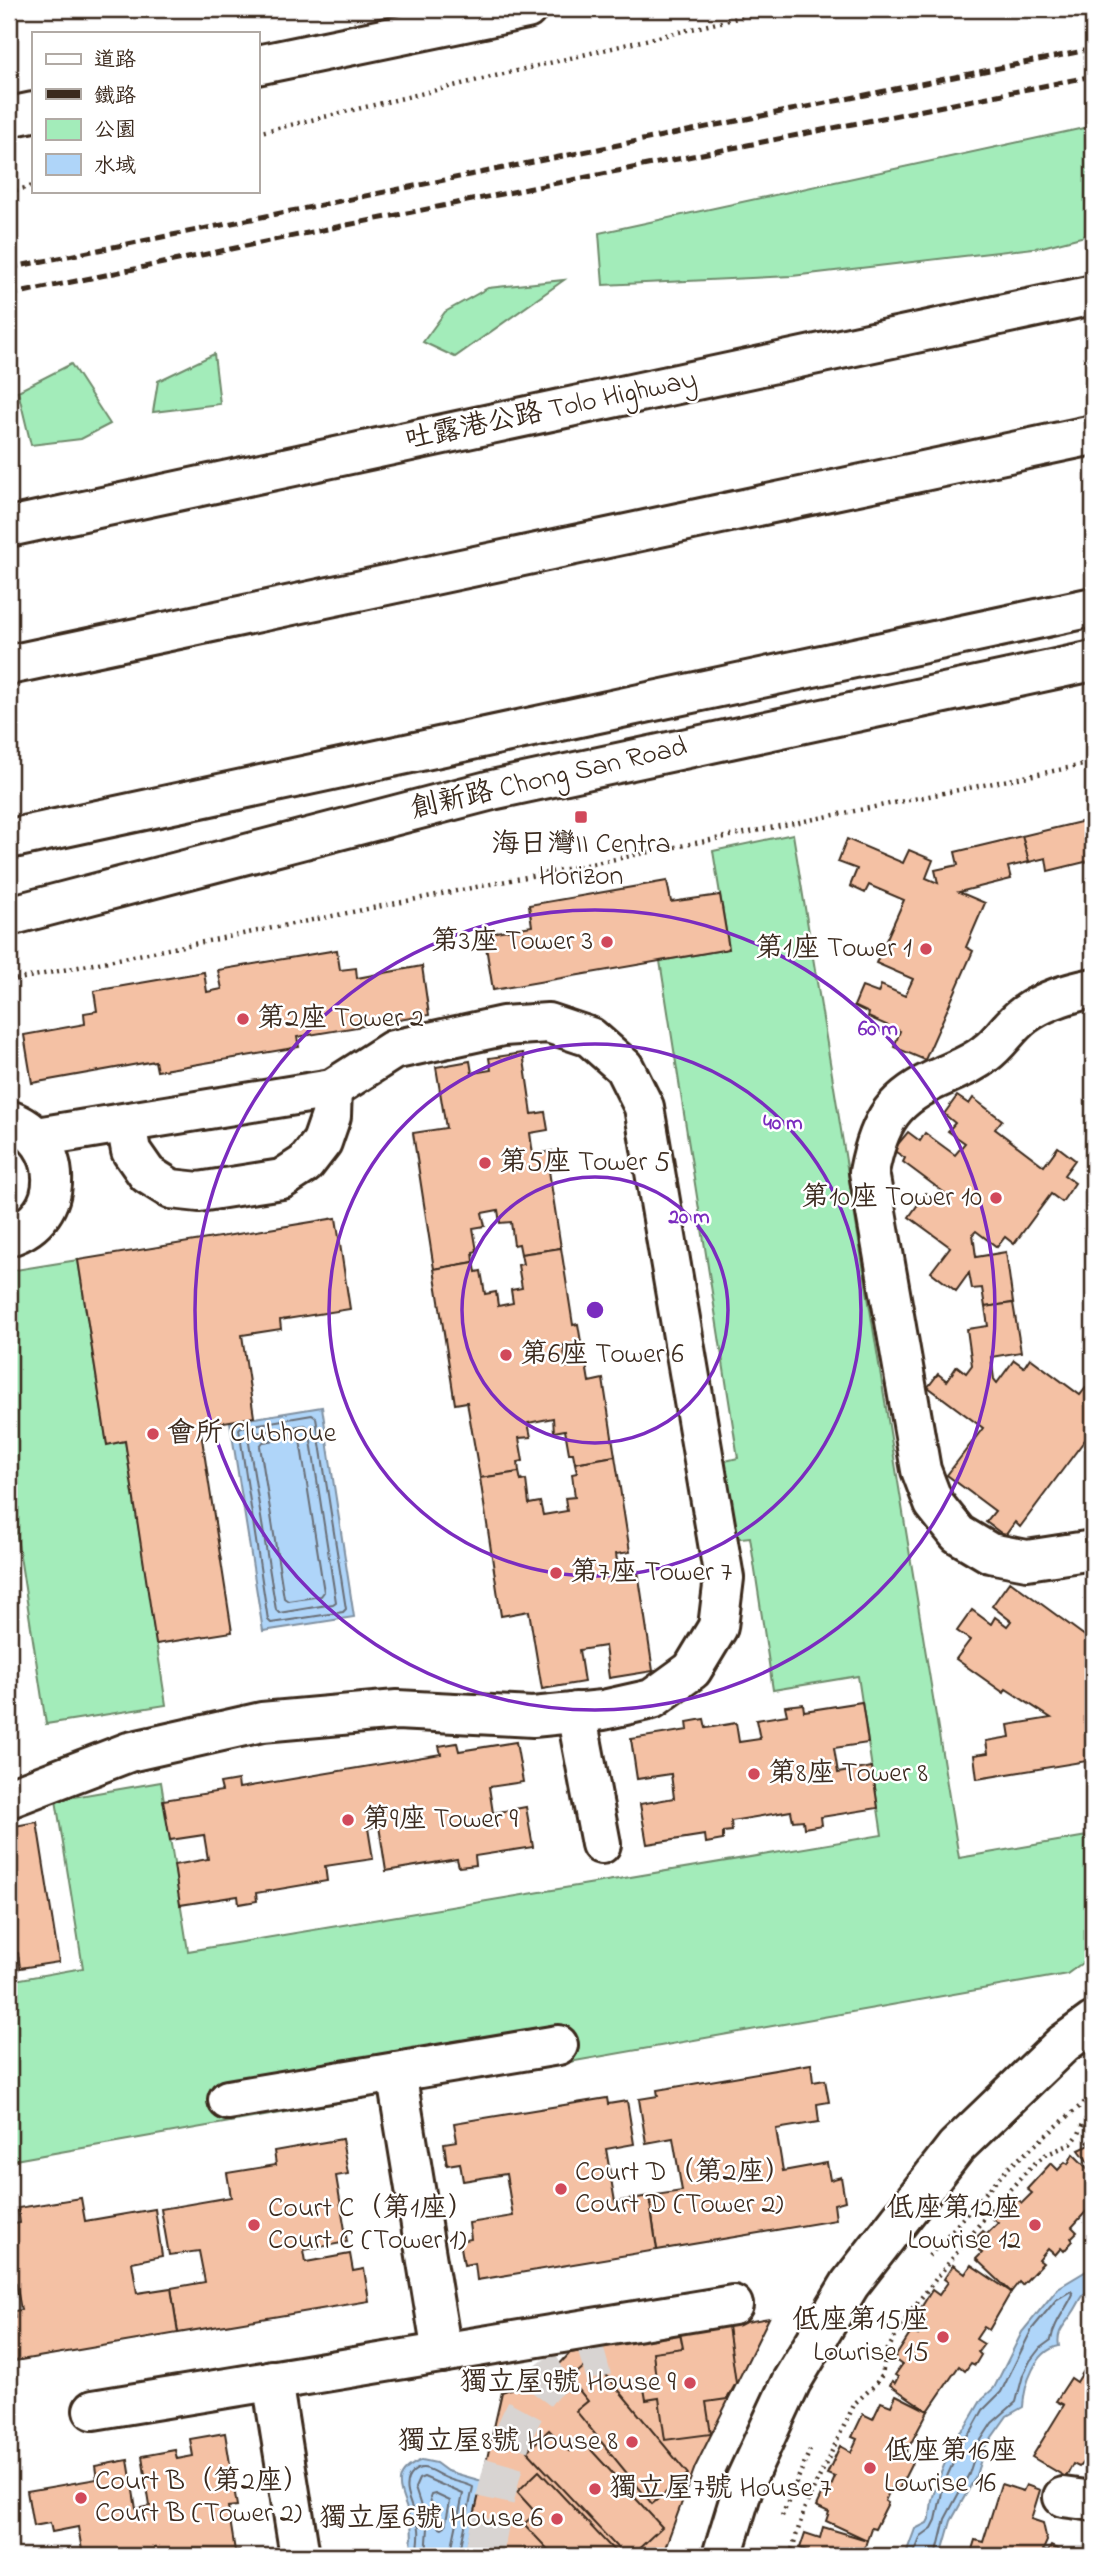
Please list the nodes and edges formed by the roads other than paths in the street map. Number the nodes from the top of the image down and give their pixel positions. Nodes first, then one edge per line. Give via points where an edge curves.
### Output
1 (527, 9) edge
2 (441, 18) edge
3 (259, 64) edge
4 (32, 112) edge
5 (9, 117) edge
6 (1093, 295) edge
7 (1093, 435) edge
8 (9, 527) edge
9 (1093, 607) edge
10 (1093, 661) edge
11 (9, 665) edge
12 (9, 839) edge
13 (9, 916) edge
14 (1093, 988) edge
15 (332, 1089) junction
16 (126, 1123) junction
17 (23, 1128) edge
18 (9, 1236) edge
19 (1093, 1550) edge
20 (576, 1712) junction
21 (9, 1798) edge
22 (601, 1844) dead end
23 (1093, 2022) edge
24 (558, 2045) dead end
25 (396, 2072) junction
26 (228, 2100) dead end
27 (733, 2305) dead end
28 (442, 2353) junction
29 (272, 2380) junction
30 (93, 2410) dead end
31 (300, 2556) edge
32 (722, 2556) edge

1 - 2 main road
2 - 3 main road
4 - 5 main road
6 - 8 main road, 吐露港公路 Tolo Highway
7 - 11 main road
9 - 12 main road, 創新路 Chong San Road
10 - 13 main road, 創新路 Chong San Road via 492,790
14 - 19 main road via 1044,1003 966,1067 913,1090 890,1113 875,1141 869,1172 921,1470 934,1504 958,1534 990,1553 1027,1560
15 - 16 main road
15 - 16 main road via 331,1116 322,1142 305,1164 282,1179 199,1192 171,1189 147,1174 131,1151
15 - 20 main road via 393,1050 503,1026 548,1023 590,1037 624,1067 643,1107 724,1578 718,1627 692,1670 652,1699
16 - 17 main road
17 - 18 main road via 47,1153 51,1190 33,1223
20 - 21 main road via 533,1717 397,1710 262,1722 129,1752
20 - 22 main road
23 - 32 main road via 956,2147 850,2284 790,2382 745,2481
24 - 25 main road
25 - 26 main road
25 - 28 main road
27 - 28 main road
28 - 29 main road
29 - 30 main road
29 - 31 main road

